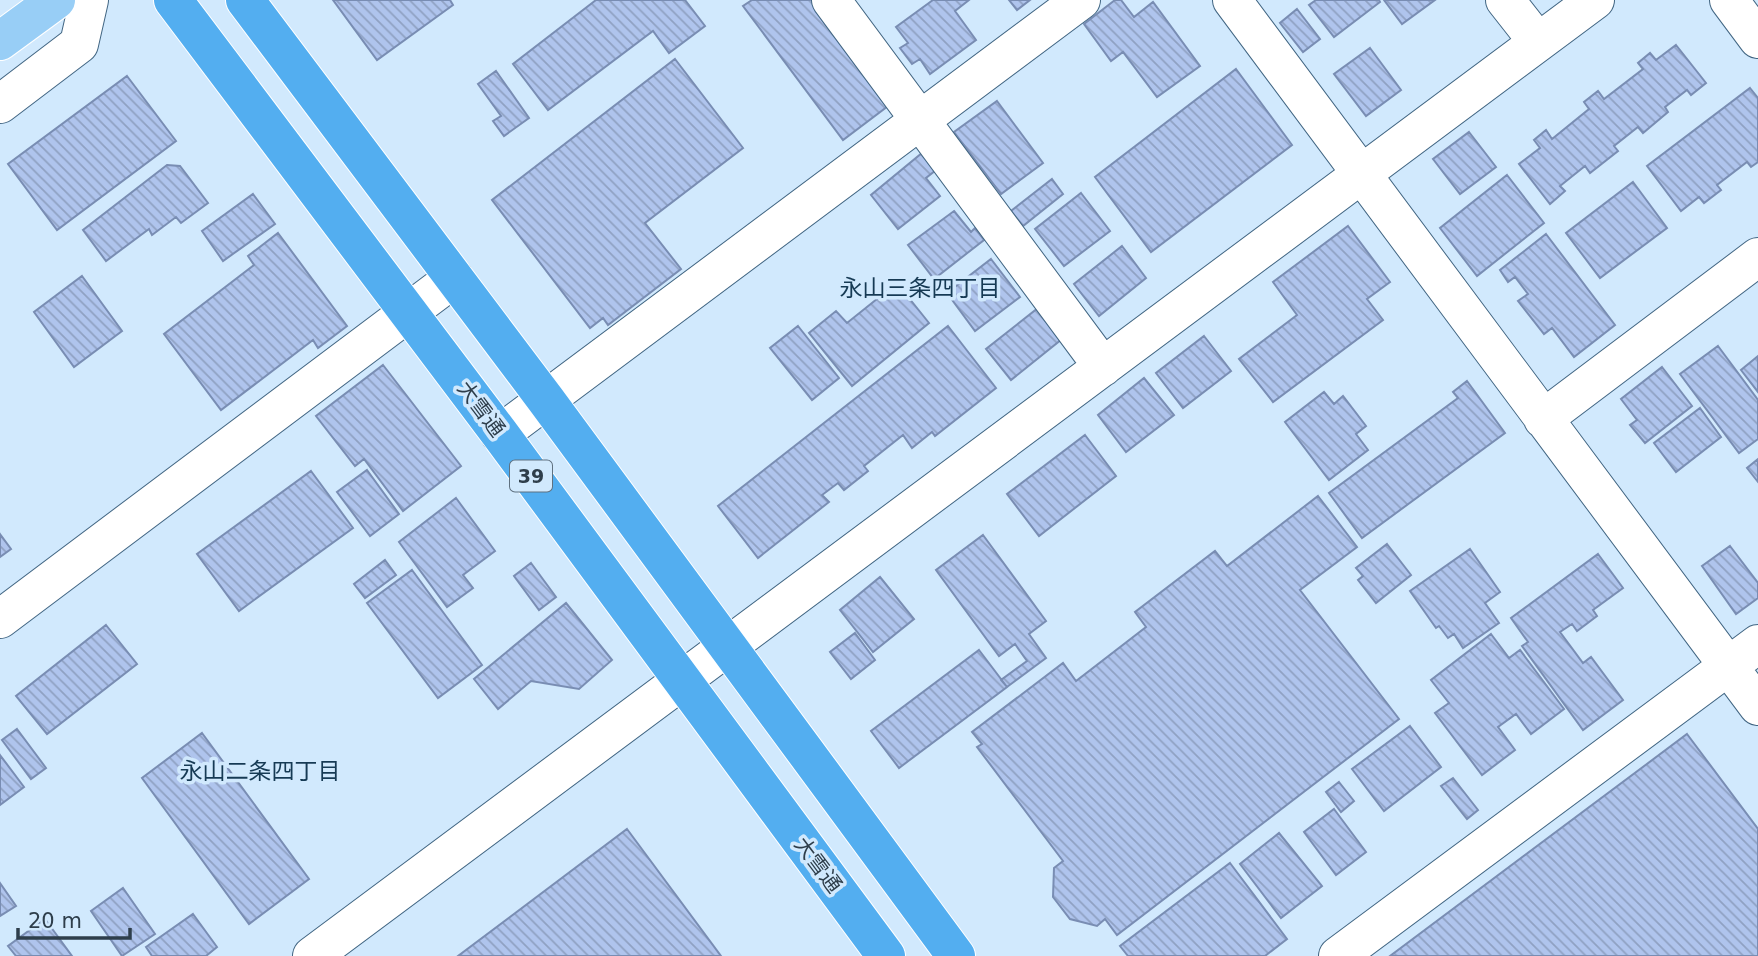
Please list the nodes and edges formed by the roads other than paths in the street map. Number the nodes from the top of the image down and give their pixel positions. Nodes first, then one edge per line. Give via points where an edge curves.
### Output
1 (56, 0) edge
2 (89, 0) edge
3 (173, 0) edge
4 (245, 0) edge
5 (831, 0) edge
6 (1081, 0) edge
7 (1232, 0) edge
8 (1505, 0) edge
9 (1595, 0) edge
10 (1729, 0) edge
11 (1758, 39) edge
12 (0, 41) edge
13 (1538, 42) junction
14 (0, 104) edge
15 (917, 120) junction
16 (1360, 173) junction
17 (1758, 257) edge
18 (454, 278) junction
19 (408, 313) junction
20 (1103, 367) junction
21 (546, 400) junction
22 (1543, 419) junction
23 (500, 434) junction
24 (0, 618) edge
25 (728, 648) junction
26 (1743, 655) edge
27 (683, 682) junction
28 (1758, 706) edge
29 (312, 956) edge
30 (886, 956) edge
31 (956, 956) edge
32 (1339, 956) edge

1 - 12 main road
2 - 14 street via 79,44
3 - 19 highway, 大雪通 / 39
4 - 18 highway, 39
5 - 15 street
6 - 15 street
7 - 16 street
8 - 13 street
9 - 13 street
10 - 11 street
13 - 16 street
15 - 20 street
15 - 21 street
16 - 20 street
16 - 22 street
17 - 22 street
18 - 19 street
18 - 21 highway, 39
19 - 23 highway, 大雪通 / 39
19 - 24 street
20 - 25 street
21 - 23 street
21 - 25 highway, 39
22 - 26 street
23 - 27 highway, 大雪通 / 39
25 - 27 street
25 - 31 highway, 39
26 - 28 street
26 - 32 street
27 - 29 street
27 - 30 highway, 大雪通 / 39

